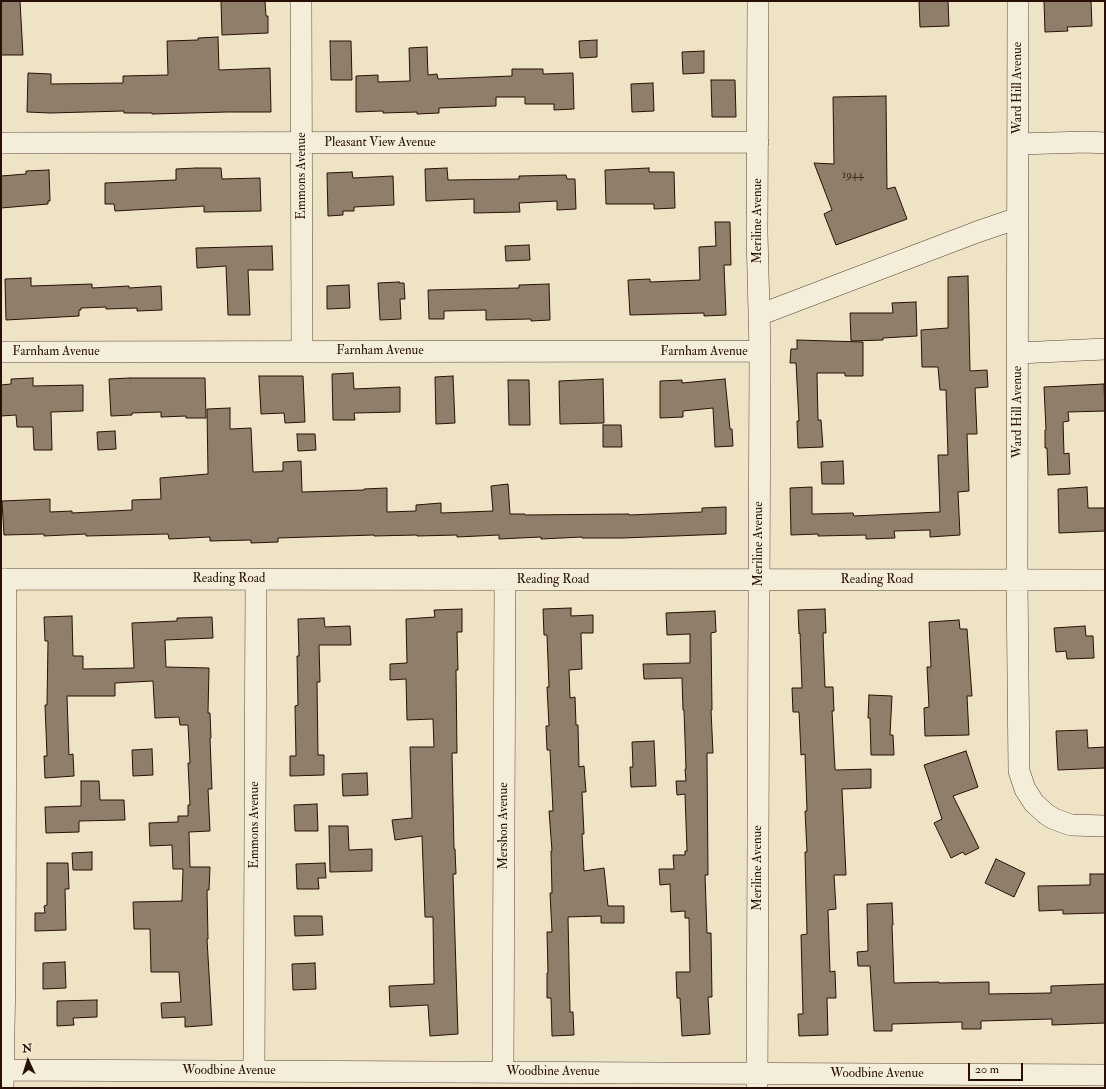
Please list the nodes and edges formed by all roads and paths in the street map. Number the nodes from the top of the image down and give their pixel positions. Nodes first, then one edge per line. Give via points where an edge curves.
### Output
1 (301, 1) edge
2 (758, 1) edge
3 (1018, 1) edge
4 (758, 142) junction
5 (1, 143) edge
6 (1105, 143) edge
7 (302, 144) junction
8 (1018, 144) junction
9 (1018, 218) junction
10 (759, 315) junction
11 (1105, 349) edge
12 (302, 351) junction
13 (1, 352) edge
14 (760, 352) junction
15 (1018, 352) junction
16 (3, 579) edge
17 (256, 580) junction
18 (505, 580) junction
19 (759, 580) junction
20 (1017, 580) junction
21 (1105, 580) edge
22 (1105, 826) edge
23 (254, 1071) junction
24 (503, 1072) junction
25 (1105, 1075) edge
26 (2, 1076) edge
27 (757, 1081) edge

1 - 7 street, Emmons Avenue
2 - 4 street, Meriline Avenue
3 - 8 street, Ward Hill Avenue
4 - 7 street, Pleasant View Avenue
4 - 10 street, Meriline Avenue
5 - 7 street, Pleasant View Avenue
6 - 8 street
7 - 12 street, Emmons Avenue
8 - 9 street, Ward Hill Avenue
9 - 10 street
9 - 15 street, Ward Hill Avenue
10 - 14 street, Meriline Avenue
11 - 15 street
12 - 13 street, Farnham Avenue
12 - 14 street, Farnham Avenue
14 - 19 street, Meriline Avenue
15 - 20 street, Ward Hill Avenue
16 - 17 street, Reading Road
16 - 26 street via 6,597 5,963
17 - 18 street, Reading Road
17 - 23 street, Emmons Avenue
18 - 19 street, Reading Road
18 - 24 street, Mershon Avenue
19 - 20 street, Reading Road
19 - 27 street, Meriline Avenue
20 - 21 street, Reading Road
20 - 22 street, Ward Hill Avenue via 1019,771 1025,789 1034,803 1054,819 1071,825
23 - 24 street, Woodbine Avenue
23 - 26 street, Woodbine Avenue
24 - 27 street, Woodbine Avenue
25 - 27 street, Woodbine Avenue

